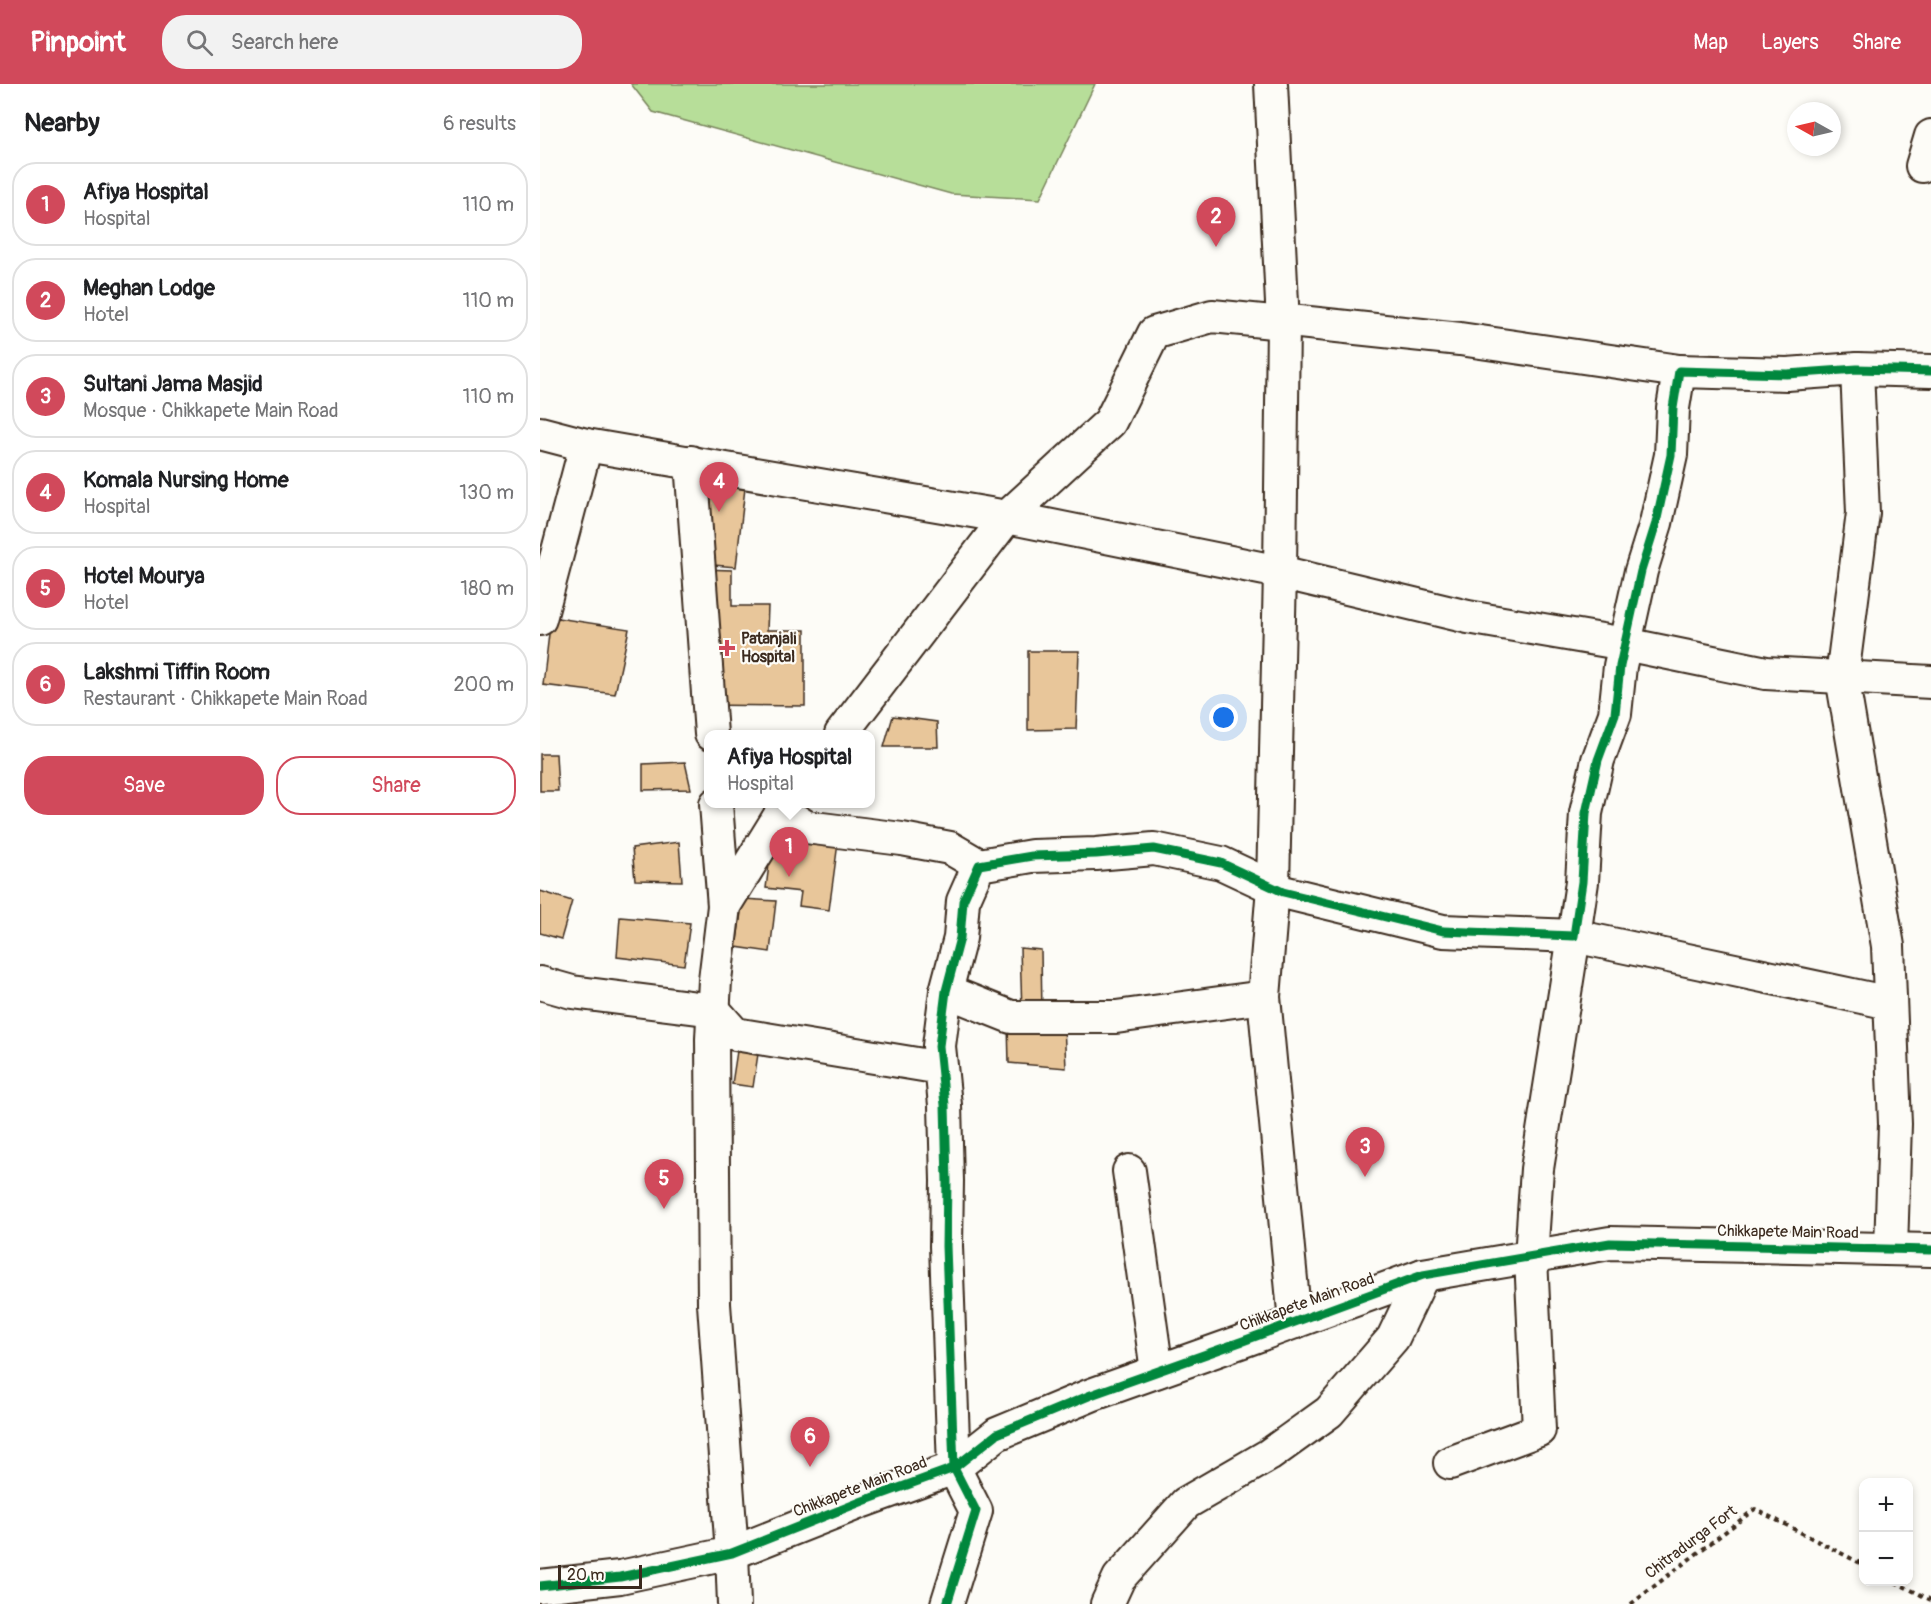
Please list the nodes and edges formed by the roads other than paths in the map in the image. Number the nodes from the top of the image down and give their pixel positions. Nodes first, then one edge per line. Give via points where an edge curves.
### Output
1 (1271, 84) edge
2 (1931, 136) edge
3 (1922, 166) dead end
4 (1283, 323) junction
5 (1857, 369) junction
6 (1679, 371) junction
7 (1931, 371) edge
8 (540, 433) edge
9 (586, 445) junction
10 (691, 462) junction
11 (1006, 517) junction
12 (1280, 572) junction
13 (540, 619) edge
14 (1625, 644) junction
15 (1842, 677) junction
16 (1931, 682) edge
17 (711, 730) edge
18 (845, 730) edge
19 (716, 808) edge
20 (783, 808) edge
21 (785, 808) edge
22 (979, 865) junction
23 (1273, 887) junction
24 (724, 906) junction
25 (1574, 936) junction
26 (540, 983) edge
27 (946, 991) junction
28 (1264, 997) junction
29 (1890, 1003) junction
30 (714, 1010) junction
31 (941, 1068) junction
32 (1129, 1171) dead end
33 (1891, 1249) junction
34 (1931, 1250) edge
35 (1531, 1257) junction
36 (1423, 1275) junction
37 (1294, 1322) junction
38 (1156, 1371) junction
39 (1450, 1463) dead end
40 (954, 1468) junction
41 (732, 1553) junction
42 (540, 1586) edge
43 (734, 1604) edge
44 (947, 1604) edge
45 (1107, 1604) edge

1 - 4 street
2 - 3 street
4 - 6 street via 1460,339
4 - 11 street via 1212,316 1154,333 1110,422
4 - 12 street
5 - 6 street via 1787,374
5 - 7 street
5 - 15 street via 1863,513
6 - 14 street via 1672,408 1671,455
8 - 9 street
9 - 10 street
9 - 13 street
10 - 11 street
10 - 17 street
11 - 12 street
11 - 18 street
12 - 14 street via 1468,617
12 - 23 street
14 - 15 street via 1766,673
14 - 25 street via 1615,714 1598,760 1586,813
15 - 16 street
15 - 29 street via 1888,946
19 - 24 street
20 - 24 street
21 - 22 street via 806,827 950,848
22 - 23 street via 1032,856 1154,849 1221,863
22 - 27 street via 963,901 960,938
23 - 25 street via 1443,931
23 - 28 street
24 - 30 street
25 - 29 street
25 - 35 street via 1537,1170
26 - 30 street via 572,992
27 - 28 street via 1011,1017 1116,1017
27 - 31 street via 939,1046
28 - 37 street
29 - 33 street via 1895,1124
30 - 31 street via 735,1034
30 - 41 street via 714,1304
31 - 40 street
32 - 38 street
33 - 34 street, Chikkapete Main Road
33 - 35 street, Chikkapete Main Road via 1610,1243
35 - 36 street, Chikkapete Main Road
35 - 39 street via 1539,1430
36 - 37 street, Chikkapete Main Road
36 - 45 street via 1393,1338 1329,1413 1269,1455 1186,1503 1119,1578
37 - 38 street, Chikkapete Main Road
38 - 40 street, Chikkapete Main Road via 996,1434
40 - 41 street, Chikkapete Main Road
40 - 44 street via 976,1511
41 - 42 street, Chikkapete Main Road via 620,1577
41 - 43 street

